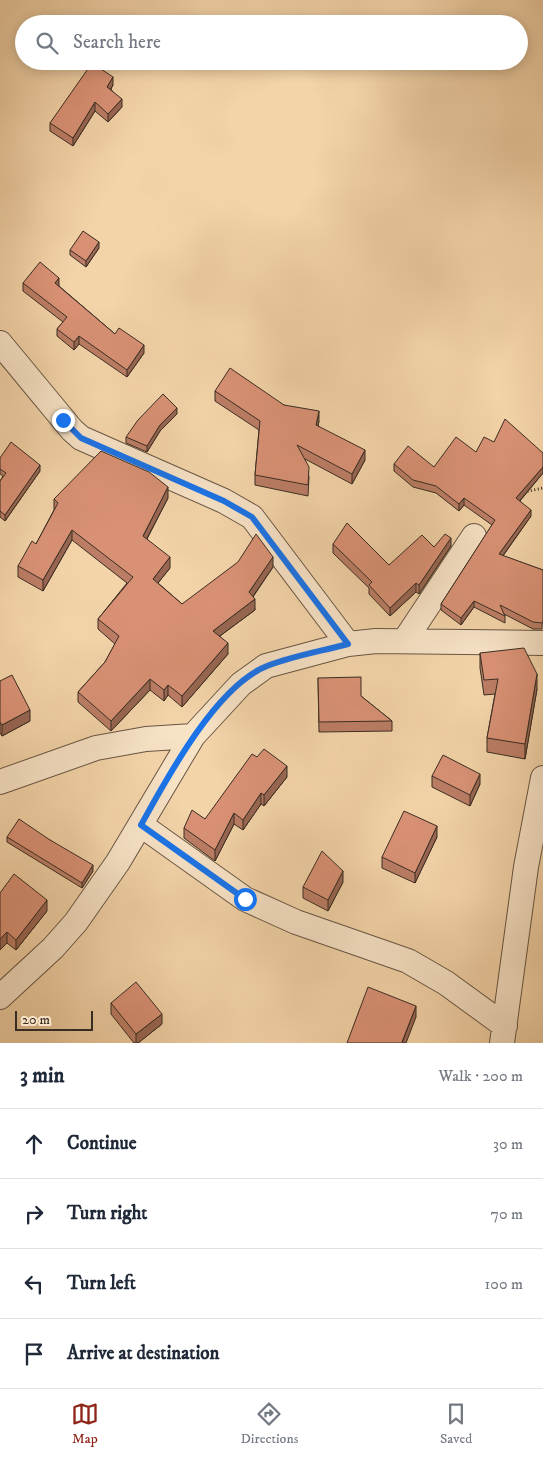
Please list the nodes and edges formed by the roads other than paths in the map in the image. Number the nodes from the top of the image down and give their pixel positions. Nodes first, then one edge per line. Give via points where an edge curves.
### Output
1 (0, 343) edge
2 (474, 536) dead end
3 (405, 640) junction
4 (543, 643) edge
5 (348, 644) junction
6 (193, 736) junction
7 (543, 778) edge
8 (0, 782) edge
9 (141, 825) junction
10 (0, 997) edge
11 (504, 1034) edge

1 - 5 street via 81,438 224,501 252,517
2 - 3 street
3 - 4 street
3 - 5 street
5 - 6 street via 266,666 241,684
6 - 8 street via 146,739 96,748
6 - 9 street
7 - 11 street via 526,867
9 - 10 street via 76,922
9 - 11 street via 245,899 296,922 408,961 446,983

